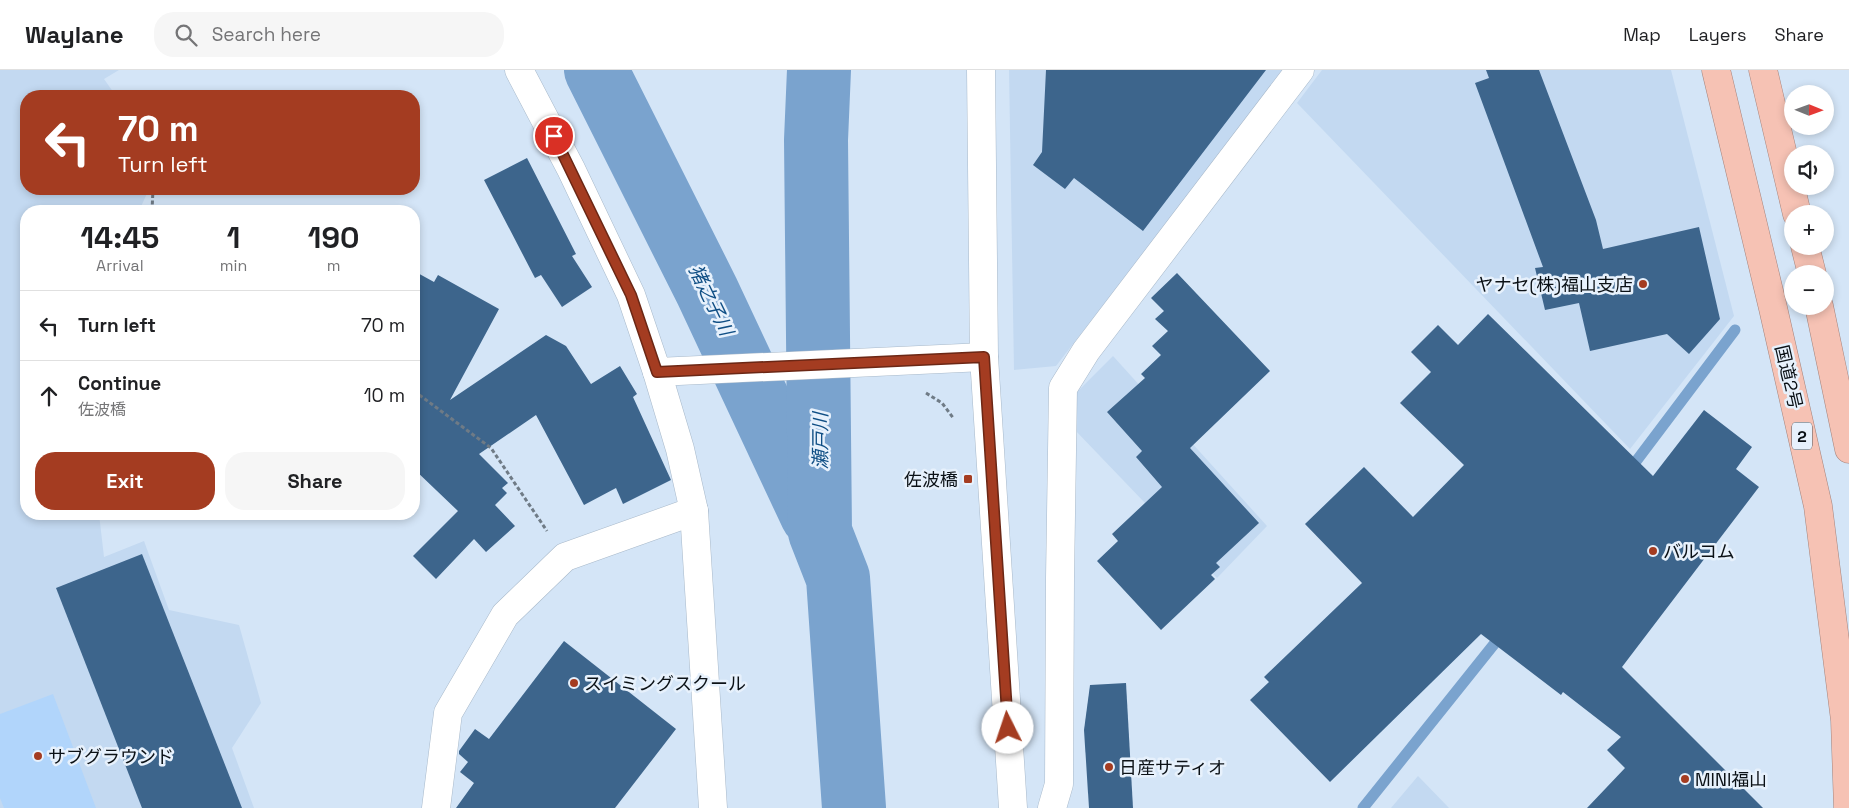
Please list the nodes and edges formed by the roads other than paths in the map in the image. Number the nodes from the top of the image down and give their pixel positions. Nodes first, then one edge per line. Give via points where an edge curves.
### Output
1 (519, 70) edge
2 (982, 70) edge
3 (1300, 70) edge
4 (1716, 70) edge
5 (1763, 70) edge
6 (1795, 205) edge
7 (1821, 315) edge
8 (984, 357) junction
9 (668, 371) junction
10 (1849, 449) edge
11 (694, 511) junction
12 (436, 808) edge
13 (713, 808) edge
14 (1013, 808) edge
15 (1052, 808) edge
16 (1848, 808) edge

1 - 9 street via 571,169
2 - 8 street
3 - 15 street via 1086,351 1063,388 1059,784
4 - 16 highway, 国道2号 / 2 via 1818,506 1845,720
5 - 6 highway
7 - 10 highway
8 - 9 street
8 - 14 street
9 - 11 street
11 - 12 street via 565,557 505,615 448,713
11 - 13 street

